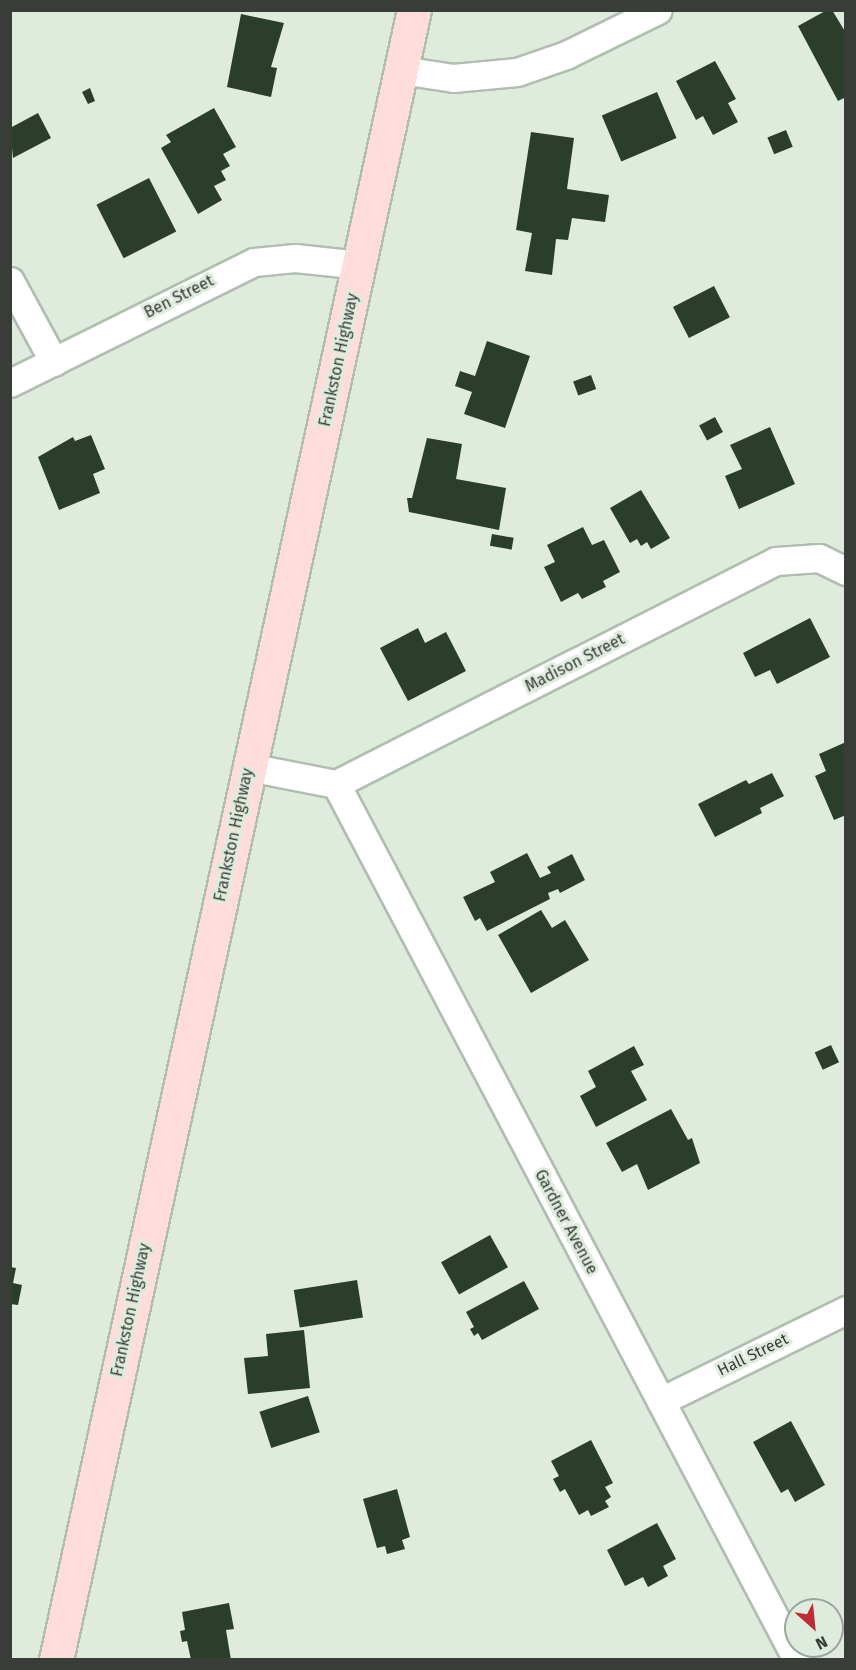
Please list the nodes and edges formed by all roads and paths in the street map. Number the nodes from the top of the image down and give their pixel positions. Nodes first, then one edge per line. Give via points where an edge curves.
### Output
1 (414, 10) edge
2 (658, 10) edge
3 (401, 70) junction
4 (360, 265) junction
5 (10, 280) edge
6 (54, 362) junction
7 (10, 383) edge
8 (846, 570) edge
9 (249, 767) junction
10 (336, 784) junction
11 (846, 1310) edge
12 (660, 1401) junction
13 (56, 1659) edge
14 (797, 1659) edge

1 - 3 main road, Frankston Highway
2 - 3 street via 566,55 517,72 453,78
3 - 4 main road, Frankston Highway
4 - 6 street, Ben Street via 295,258 254,262
4 - 9 main road, Frankston Highway
5 - 6 street
6 - 7 street, Ben Street
8 - 10 street, Madison Street via 819,558 777,561
9 - 10 street
9 - 13 main road, Frankston Highway
10 - 12 street, Gardner Avenue
11 - 12 street, Hall Street
12 - 14 street, Gardner Avenue

